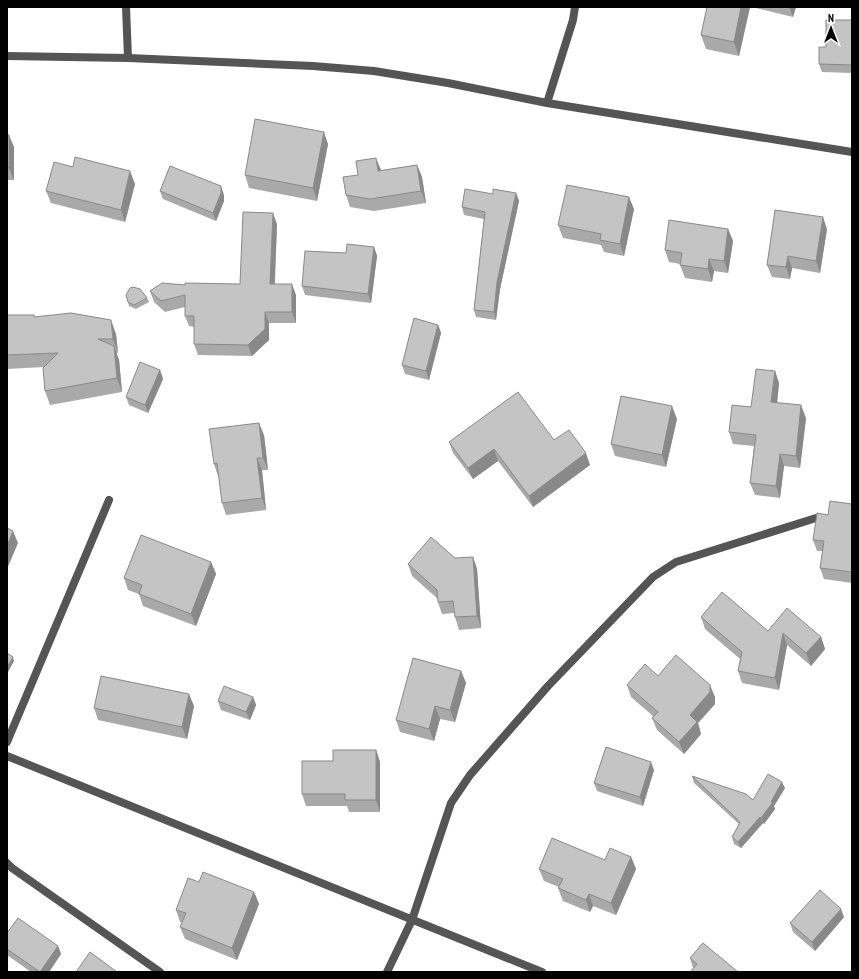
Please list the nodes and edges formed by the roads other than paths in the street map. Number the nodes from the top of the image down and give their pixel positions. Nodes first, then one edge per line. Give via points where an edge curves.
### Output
1 (126, 7) edge
2 (575, 7) edge
3 (7, 56) edge
4 (128, 58) junction
5 (547, 103) junction
6 (852, 152) edge
7 (109, 500) dead end
8 (816, 518) edge
9 (7, 742) edge
10 (7, 756) edge
11 (7, 863) edge
12 (412, 920) junction
13 (160, 972) edge
14 (387, 972) edge
15 (542, 972) edge

1 - 4 street
2 - 5 street
3 - 4 street
4 - 5 street via 374,71 448,82
5 - 6 street
7 - 9 street
8 - 12 street via 676,562 653,577 548,686 470,775 451,803
10 - 12 street
11 - 13 street
12 - 14 street
12 - 15 street

